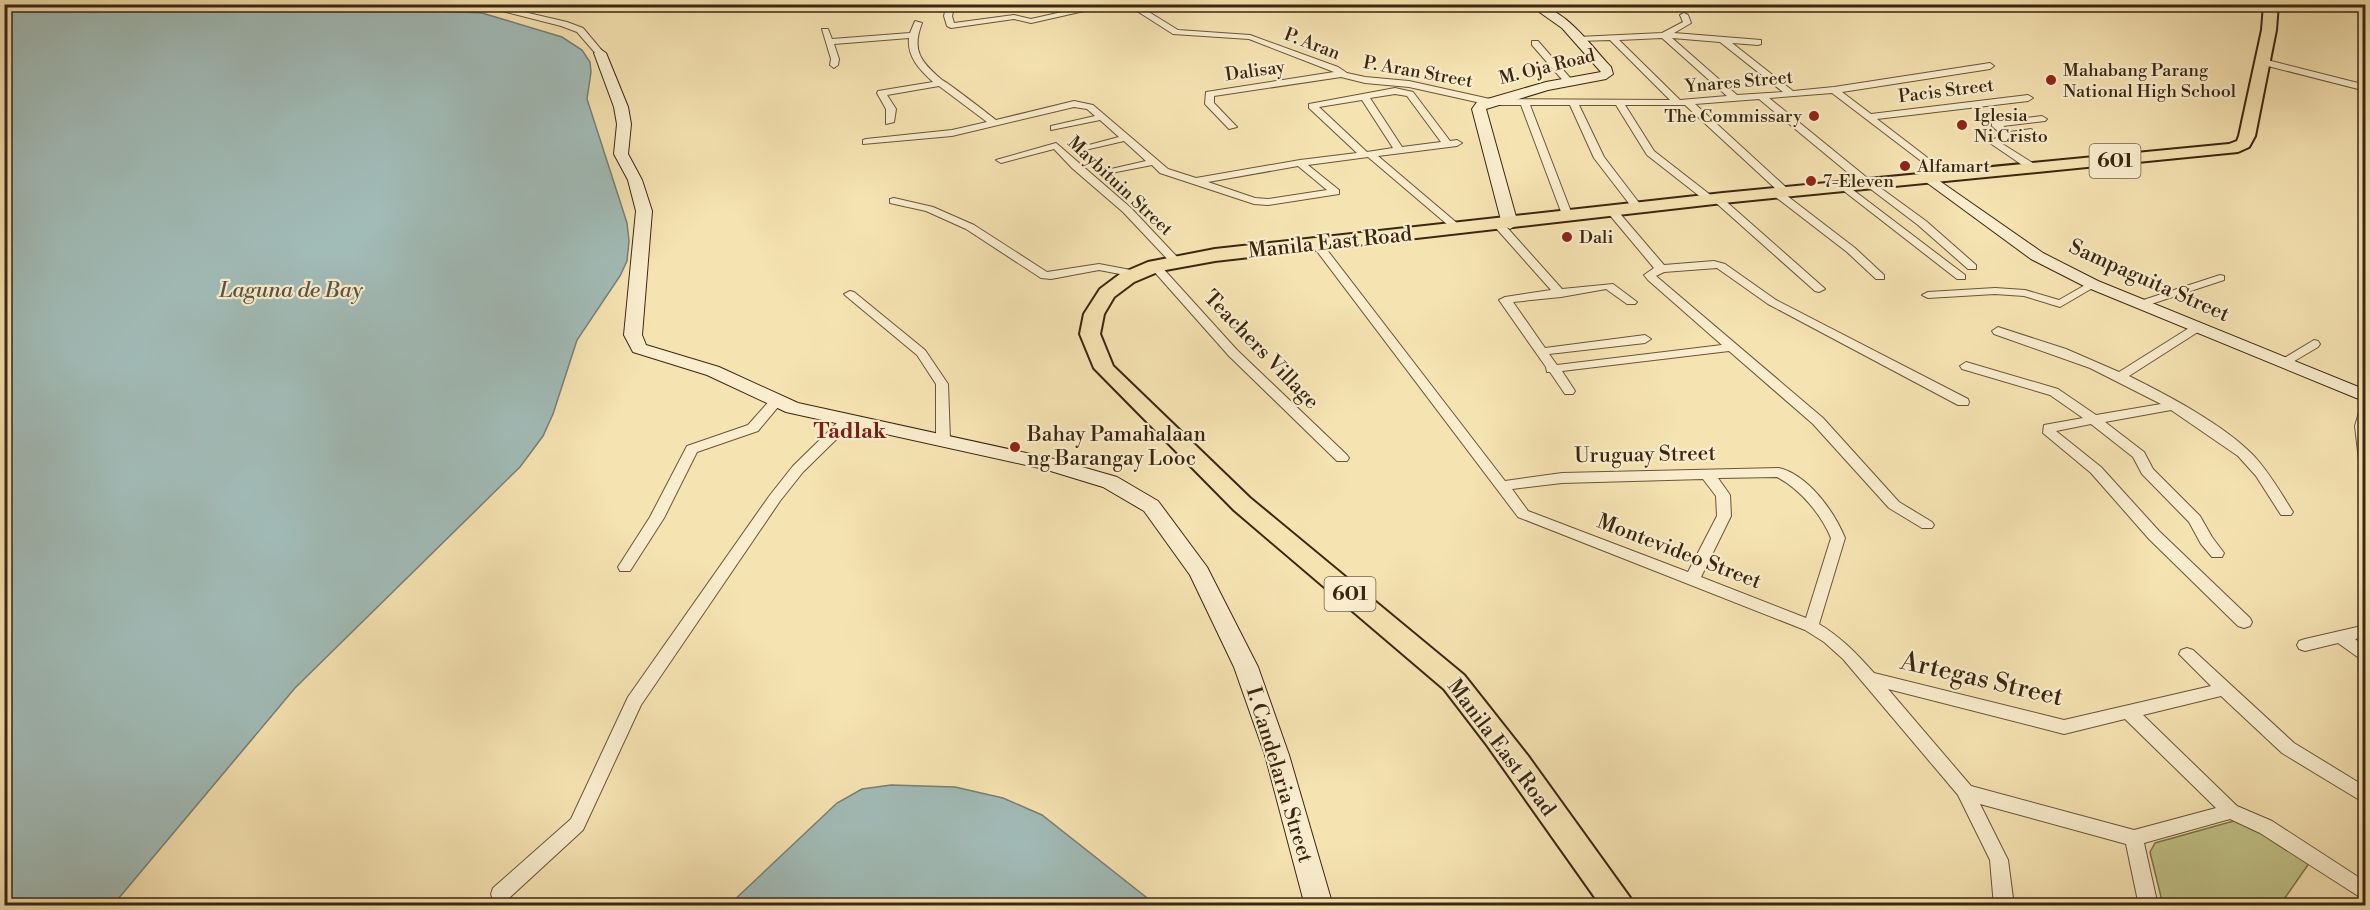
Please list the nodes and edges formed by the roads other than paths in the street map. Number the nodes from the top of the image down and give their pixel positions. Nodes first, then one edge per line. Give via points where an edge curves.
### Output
1 (428, 4) edge
2 (951, 4) edge
3 (1111, 4) edge
4 (1130, 4) edge
5 (1533, 4) edge
6 (2271, 4) edge
7 (2350, 4) edge
8 (2366, 8) edge
9 (1684, 15) dead end
10 (918, 23) dead end
11 (825, 31) dead end
12 (914, 35) junction
13 (1664, 35) junction
14 (1612, 37) junction
15 (1578, 39) junction
16 (1722, 39) junction
17 (829, 42) junction
18 (1758, 42) dead end
19 (1535, 43) dead end
20 (600, 54) joint
21 (2263, 62) junction
22 (834, 65) dead end
23 (1990, 66) dead end
24 (1344, 76) junction
25 (1569, 82) junction
26 (943, 83) junction
27 (2366, 88) edge
28 (1834, 90) junction
29 (1792, 94) junction
30 (1364, 96) junction
31 (1762, 97) junction
32 (2028, 98) dead end
33 (1736, 99) junction
34 (1490, 102) junction
35 (1525, 103) junction
36 (1683, 103) junction
37 (1574, 104) junction
38 (1620, 104) junction
39 (1102, 117) junction
40 (1868, 117) junction
41 (2042, 119) dead end
42 (889, 122) dead end
43 (994, 123) junction
44 (1054, 128) dead end
45 (1232, 128) dead end
46 (2031, 132) dead end
47 (2009, 136) junction
48 (1126, 138) junction
49 (866, 142) dead end
50 (1088, 148) dead end
51 (1400, 151) junction
52 (1368, 155) junction
53 (1001, 160) dead end
54 (1153, 162) junction
55 (1300, 163) junction
56 (2035, 169) junction
57 (1115, 171) dead end
58 (1938, 178) junction
59 (1198, 181) junction
60 (1869, 184) junction
61 (1844, 186) junction
62 (1781, 193) junction
63 (1714, 199) junction
64 (894, 201) dead end
65 (1638, 208) junction
66 (1612, 211) junction
67 (1568, 217) junction
68 (1504, 224) junction
69 (1459, 229) junction
70 (1317, 244) junction
71 (1176, 262) junction
72 (1972, 267) dead end
73 (1661, 269) junction
74 (1146, 270) junction
75 (1880, 277) dead end
76 (1960, 277) dead end
77 (2220, 278) dead end
78 (2092, 284) junction
79 (1819, 289) dead end
80 (850, 294) dead end
81 (1561, 294) junction
82 (1928, 295) dead end
83 (1631, 302) dead end
84 (2141, 304) junction
85 (2197, 327) junction
86 (1998, 331) dead end
87 (1645, 339) dead end
88 (2314, 344) dead end
89 (1733, 347) junction
90 (1540, 352) junction
91 (2282, 363) junction
92 (1966, 366) dead end
93 (1551, 369) junction
94 (2119, 377) junction
95 (1569, 391) dead end
96 (2366, 397) edge
97 (777, 401) junction
98 (1963, 402) dead end
99 (2171, 406) junction
100 (2366, 409) edge
101 (2094, 419) junction
102 (846, 421) junction
103 (943, 440) junction
104 (1342, 458) dead end
105 (2366, 460) edge
106 (1708, 475) junction
107 (1503, 486) junction
108 (2286, 512) dead end
109 (1927, 525) dead end
110 (2217, 553) dead end
111 (626, 567) dead end
112 (1692, 580) junction
113 (2244, 622) dead end
114 (1811, 626) junction
115 (2366, 631) edge
116 (2340, 637) junction
117 (2305, 645) dead end
118 (2187, 654) dead end
119 (2366, 657) edge
120 (1869, 678) junction
121 (2224, 689) junction
122 (2130, 712) junction
123 (1965, 792) junction
124 (2366, 797) edge
125 (2231, 811) junction
126 (2134, 838) junction
127 (2366, 893) edge
128 (500, 894) dead end
129 (1319, 906) edge
130 (1620, 906) edge
131 (2004, 906) edge
132 (2149, 906) edge

1 - 20 street via 446,9 498,8 564,24 580,30
2 - 3 street via 951,26 1014,17 1030,21
4 - 24 street, P. Aran via 1176,32 1250,37 1335,69
5 - 15 street, M. Oja Road
6 - 21 main road, Manila East Road / 601
7 - 8 street
9 - 13 street via 1687,23
10 - 12 street
11 - 17 street
12 - 17 street
12 - 26 street via 915,56
13 - 14 street
13 - 16 street
13 - 33 street
14 - 15 street
14 - 36 street
15 - 25 street, M. Oja Road via 1606,67 1607,74
16 - 18 street
16 - 29 street
17 - 22 street via 836,59
19 - 25 street
20 - 97 street, I. Candelaria Street via 621,106 621,154 635,180 644,211 633,335 639,348 713,371
21 - 27 street
21 - 56 main road, Manila East Road / 601 via 2243,144 2220,150
23 - 28 street, Ynares Street
24 - 34 street, P. Aran Street via 1408,84
24 - 45 street, Dalisay via 1209,94 1210,104
25 - 34 street, M. Oja Road
26 - 42 street via 881,93 891,109
26 - 43 street
28 - 29 street, Ynares Street
28 - 40 street
29 - 31 street, Ynares Street
30 - 51 street
30 - 51 street via 1395,91 1410,94 1452,144
30 - 52 street via 1312,106
31 - 33 street, Ynares Street
31 - 60 street
32 - 40 street, Pacis Street
33 - 36 street, Ynares Street
34 - 35 street, Ynares Street
34 - 68 street, M. Oja Road via 1479,109
35 - 37 street, Ynares Street
35 - 67 street
36 - 38 street, Ynares Street
36 - 62 street
37 - 38 street, Ynares Street
37 - 65 street via 1599,158
38 - 63 street via 1650,153
39 - 43 street via 1090,107 1074,104
39 - 44 street
39 - 48 street
40 - 58 street
41 - 47 street via 1995,124
43 - 49 street via 952,133
46 - 47 street
47 - 56 street via 1992,141
48 - 50 street
48 - 54 street
51 - 52 street
52 - 55 street
52 - 69 street
53 - 71 street, Maybituin Street via 1056,146 1127,210
54 - 57 street
54 - 59 street via 1174,176
55 - 59 street
55 - 59 street via 1335,192 1254,201
56 - 58 main road, Manila East Road / 601
58 - 60 main road, Manila East Road / 601
58 - 78 street, Sampaguita Street via 2037,256
60 - 61 main road, Manila East Road / 601
60 - 72 street
61 - 62 main road, Manila East Road / 601
61 - 76 street
62 - 63 main road, Manila East Road / 601
62 - 75 street
63 - 65 main road, Manila East Road / 601
63 - 79 street
64 - 74 street via 929,209 970,226 1045,276 1092,267
65 - 66 main road, Manila East Road / 601
66 - 67 main road, Manila East Road / 601
66 - 73 street
67 - 68 main road, Manila East Road / 601
68 - 69 main road, Manila East Road / 601
68 - 81 street
69 - 70 main road, Manila East Road / 601
70 - 71 main road, Manila East Road / 601
70 - 107 street, Montevideo Street
71 - 74 main road, Manila East Road / 601
73 - 89 street via 1650,275 1652,278
73 - 98 street via 1720,266 1772,302
74 - 104 street, Teachers Village
74 - 130 main road, Manila East Road / 601 via 1107,293 1094,314 1090,334 1104,368 1242,504 1454,682
77 - 84 street
78 - 82 street via 2060,304 2025,293
78 - 84 street, Sampaguita Street
80 - 103 street via 921,353 942,384
81 - 83 street via 1606,286
81 - 90 street via 1505,300
84 - 85 street, Sampaguita Street
85 - 91 street, Sampaguita Street
85 - 94 street
86 - 94 street via 2072,354
87 - 90 street
88 - 91 street
89 - 93 street
89 - 109 street via 1818,421 1894,505
90 - 93 street
91 - 96 street, Sampaguita Street
92 - 101 street via 2054,392
93 - 95 street
94 - 99 street
97 - 102 street, I. Candelaria Street
97 - 111 street via 753,428 692,449 657,518
99 - 101 street
99 - 108 street via 2244,454
100 - 105 street via 2362,426
101 - 110 street via 2139,455 2147,471 2195,519
101 - 113 street via 2049,428 2050,433 2096,470 2154,535
102 - 103 street, I. Candelaria Street
102 - 128 street via 775,498 658,666 634,702 577,824
103 - 129 street, I. Candelaria Street via 1047,463 1110,482 1151,506 1199,573 1246,667 1277,755
106 - 107 street, Uruguay Street via 1562,478
106 - 112 street via 1723,495 1724,516
106 - 114 street, Uruguay Street via 1787,475 1801,486 1838,538
107 - 112 street, Montevideo Street via 1523,514 1536,521
112 - 114 street, Montevideo Street
114 - 120 street, Montevideo Street via 1830,638
115 - 116 street
116 - 117 street
116 - 119 street
118 - 121 street
120 - 122 street, Artegas Street via 2064,727
120 - 123 street, Montevideo Street
121 - 122 street, Artegas Street
121 - 124 street via 2288,748
122 - 125 street
123 - 126 street
123 - 131 street, Montevideo Street via 1999,860
125 - 126 street
125 - 127 street via 2266,827
126 - 132 street

